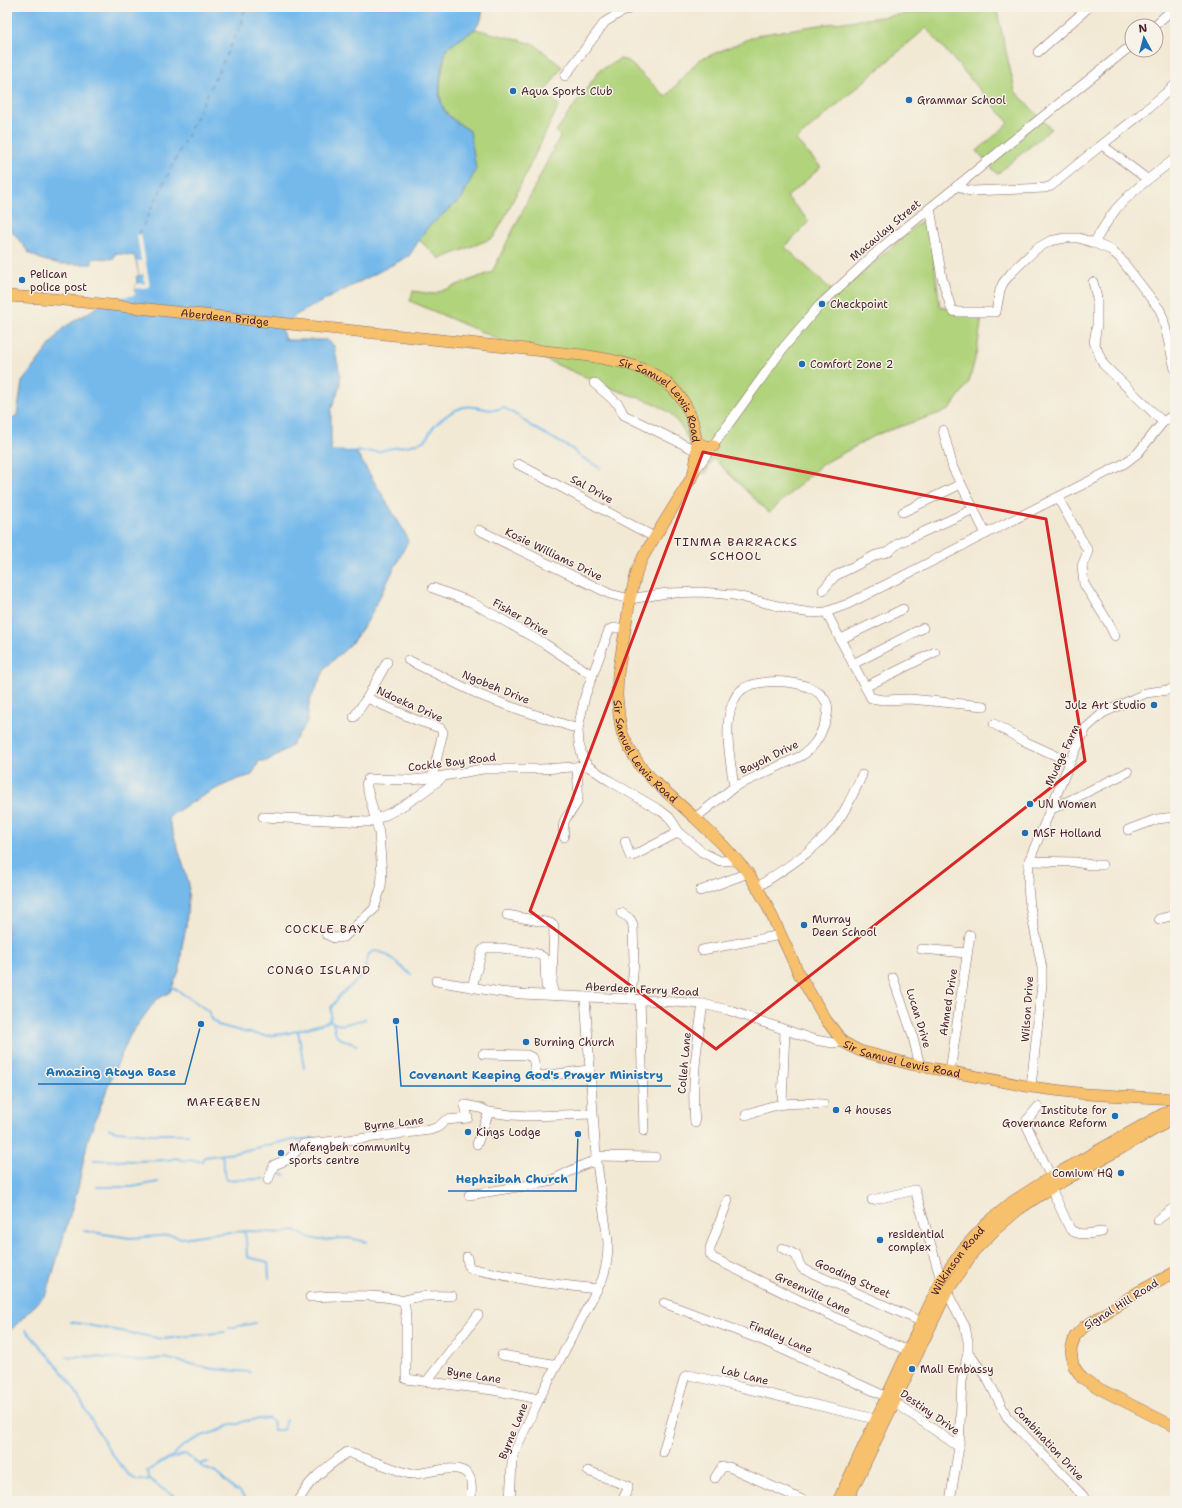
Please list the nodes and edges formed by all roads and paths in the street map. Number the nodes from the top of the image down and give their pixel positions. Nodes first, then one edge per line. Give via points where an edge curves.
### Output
1 (633, 7) edge
2 (1089, 7) edge
3 (1175, 7) edge
4 (1163, 18) edge
5 (1124, 51) edge
6 (1038, 52) dead end
7 (565, 76) dead end
8 (1175, 85) edge
9 (1102, 145) junction
10 (1175, 159) edge
11 (1147, 179) junction
12 (958, 185) junction
13 (930, 208) junction
14 (1094, 243) junction
15 (1093, 282) dead end
16 (7, 296) edge
17 (396, 334) joint
18 (1175, 369) edge
19 (594, 383) dead end
20 (1175, 414) edge
21 (1163, 422) junction
22 (943, 430) dead end
23 (697, 446) junction
24 (714, 446) junction
25 (518, 464) dead end
26 (694, 472) junction
27 (961, 484) junction
28 (1058, 498) junction
29 (974, 509) junction
30 (902, 512) dead end
31 (479, 530) dead end
32 (986, 534) junction
33 (654, 537) junction
34 (433, 588) dead end
35 (823, 590) dead end
36 (625, 598) junction
37 (903, 609) dead end
38 (826, 612) junction
39 (625, 628) junction
40 (923, 628) dead end
41 (1115, 636) dead end
42 (841, 639) junction
43 (935, 652) dead end
44 (408, 660) dead end
45 (387, 662) dead end
46 (854, 664) junction
47 (592, 675) junction
48 (865, 687) junction
49 (1175, 690) edge
50 (367, 698) junction
51 (984, 706) dead end
52 (354, 717) dead end
53 (994, 724) dead end
54 (578, 728) junction
55 (1070, 762) junction
56 (588, 766) junction
57 (577, 767) junction
58 (1128, 772) dead end
59 (862, 775) dead end
60 (444, 776) junction
61 (432, 778) junction
62 (734, 787) junction
63 (1050, 810) junction
64 (1175, 817) edge
65 (263, 818) dead end
66 (695, 818) junction
67 (376, 819) junction
68 (1128, 830) dead end
69 (679, 832) junction
70 (564, 837) dead end
71 (625, 841) dead end
72 (738, 860) junction
73 (1029, 861) junction
74 (1102, 864) dead end
75 (748, 873) junction
76 (758, 887) junction
77 (700, 891) dead end
78 (622, 913) dead end
79 (507, 915) dead end
80 (1175, 915) edge
81 (1159, 919) dead end
82 (326, 934) dead end
83 (780, 935) junction
84 (970, 936) dead end
85 (921, 949) dead end
86 (702, 950) dead end
87 (968, 952) junction
88 (893, 978) dead end
89 (436, 981) dead end
90 (472, 988) junction
91 (553, 993) junction
92 (585, 997) junction
93 (635, 999) junction
94 (702, 1004) junction
95 (785, 1030) junction
96 (842, 1042) junction
97 (482, 1054) dead end
98 (920, 1066) junction
99 (589, 1070) junction
100 (950, 1072) junction
101 (1031, 1087) junction
102 (782, 1104) junction
103 (823, 1104) dead end
104 (1174, 1106) edge
105 (1038, 1107) dead end
106 (489, 1112) junction
107 (592, 1114) junction
108 (746, 1115) dead end
109 (696, 1123) dead end
110 (644, 1131) dead end
111 (477, 1144) dead end
112 (655, 1157) dead end
113 (597, 1158) junction
114 (268, 1180) dead end
115 (1051, 1183) junction
116 (469, 1195) dead end
117 (728, 1200) dead end
118 (872, 1200) dead end
119 (1175, 1207) edge
120 (1157, 1220) dead end
121 (1102, 1232) dead end
122 (782, 1248) dead end
123 (467, 1257) dead end
124 (1175, 1272) edge
125 (941, 1280) junction
126 (596, 1289) junction
127 (947, 1292) junction
128 (452, 1296) dead end
129 (310, 1297) dead end
130 (403, 1301) junction
131 (664, 1303) dead end
132 (478, 1315) dead end
133 (922, 1322) junction
134 (908, 1350) junction
135 (968, 1352) junction
136 (502, 1355) dead end
137 (556, 1365) junction
138 (427, 1381) junction
139 (539, 1399) junction
140 (891, 1399) junction
141 (875, 1420) junction
142 (1175, 1427) edge
143 (959, 1447) junction
144 (663, 1452) dead end
145 (588, 1471) dead end
146 (715, 1478) dead end
147 (299, 1501) edge
148 (471, 1501) edge
149 (510, 1501) edge
150 (622, 1501) edge
151 (806, 1501) edge
152 (838, 1501) edge
153 (846, 1501) edge
154 (950, 1501) edge
155 (1088, 1501) edge

1 - 7 street via 606,22
2 - 6 street
3 - 4 street
5 - 12 street, Macaulay Street
8 - 9 street
9 - 11 street
9 - 12 street via 1051,186 1045,188 972,191
10 - 11 street
11 - 14 street via 1107,221
12 - 13 street, Macaulay Street
13 - 14 street via 942,278 953,311 996,312 1003,283 1036,249 1050,241 1079,238
13 - 24 street, Macaulay Street via 876,253 820,306 779,353
14 - 18 street via 1111,250 1120,258 1160,310
15 - 21 street via 1097,298 1094,342 1102,364
16 - 17 main road, Aberdeen Bridge via 54,298
17 - 23 main road, Sir Samuel Lewis Road via 582,355 640,367 669,384 680,396 691,418
19 - 23 street via 618,404 624,415
20 - 21 street
21 - 28 street via 1138,453 1125,463
22 - 27 street via 953,468
23 - 24 main road
23 - 26 main road, Sir Samuel Lewis Road
24 - 26 street, Macaulay Street
25 - 33 street, Sal Drive
26 - 33 main road, Sir Samuel Lewis Road
27 - 29 street
27 - 30 street
28 - 32 street
28 - 41 street via 1088,551 1082,566 1084,584
29 - 32 street
29 - 35 street via 835,576
31 - 36 street, Kosie Williams Drive via 610,594
32 - 38 street via 848,604
33 - 36 main road, Sir Samuel Lewis Road
34 - 47 street, Fisher Drive via 471,602 545,644
36 - 38 street via 702,592 733,595 799,611
36 - 39 main road, Sir Samuel Lewis Road
37 - 42 street
38 - 42 street
39 - 47 street via 609,630
39 - 66 main road, Sir Samuel Lewis Road via 617,695 622,733 641,767
40 - 46 street
42 - 46 street
43 - 48 street
44 - 54 street, Ngobeh Drive via 512,708
45 - 50 street
46 - 48 street
47 - 54 street
48 - 51 street via 871,698 883,700 910,699
49 - 55 street, Mudge Farm via 1146,693 1103,712 1086,728
50 - 52 street
50 - 61 street, Ndoeka Drive via 440,728 442,732
53 - 55 street
54 - 56 street via 581,751
55 - 63 street, Mudge Farm
56 - 57 street, Cockle Bay Road
56 - 69 street via 661,810
57 - 60 street, Cockle Bay Road via 542,770 483,769
57 - 70 street via 577,802 563,825
58 - 63 street
59 - 76 street via 843,814 831,830 800,858
60 - 61 street, Cockle Bay Road
60 - 67 street via 408,804
61 - 67 street, Cockle Bay Road via 367,781
62 - 62 street, Bayoh Drive via 728,733 729,717 737,695 755,684 787,682 806,686 822,696 828,710 822,729 811,749
62 - 66 street, Bayoh Drive
63 - 73 street, Mudge Farm
64 - 68 street via 1157,819
65 - 67 street via 368,822
66 - 72 main road, Sir Samuel Lewis Road
67 - 82 street via 382,875 374,909 344,937 334,938
69 - 71 street via 633,856 630,856
69 - 72 street via 712,858 727,862
72 - 75 main road, Sir Samuel Lewis Road
73 - 74 street
73 - 101 street, Wilson Drive via 1030,906 1042,968
75 - 76 main road, Sir Samuel Lewis Road
75 - 77 street
76 - 83 main road, Sir Samuel Lewis Road
78 - 93 street via 633,922
79 - 91 street via 550,923 554,926
80 - 81 street
83 - 86 street
83 - 96 main road, Sir Samuel Lewis Road via 800,976
84 - 87 street, Ahmed Drive
85 - 87 street
87 - 100 street, Ahmed Drive
88 - 98 street, Lucan Drive via 912,1033
89 - 90 street, Aberdeen Ferry Road
90 - 91 street, Aberdeen Ferry Road via 500,992
90 - 91 street via 482,951 491,947 538,954 543,957 546,986
91 - 92 street, Aberdeen Ferry Road
92 - 93 street, Aberdeen Ferry Road
92 - 99 street, Byrne Lane
93 - 94 street, Aberdeen Ferry Road
93 - 110 street
94 - 95 street, Aberdeen Ferry Road via 728,1010
94 - 109 street, Colleh Lane via 694,1083
95 - 96 street, Aberdeen Ferry Road via 824,1042
95 - 102 street
96 - 98 main road, Sir Samuel Lewis Road via 880,1057
97 - 99 street via 527,1055 533,1058 536,1073 541,1076
98 - 100 main road, Sir Samuel Lewis Road
99 - 107 street, Byrne Lane
100 - 101 main road, Sir Samuel Lewis Road
101 - 104 main road, Sir Samuel Lewis Road via 1086,1094 1160,1098
102 - 103 street
102 - 108 street
104 - 115 main road, Wilkinson Road
105 - 115 street via 1026,1124
106 - 107 street, Byrne Lane via 530,1116
106 - 111 street
106 - 114 street, Byrne Lane via 465,1105 468,1118 446,1120 438,1128 430,1130 303,1144 289,1159 274,1165
107 - 113 street, Byrne Lane
112 - 113 street
113 - 116 street via 548,1182
113 - 126 street, Byrne Lane via 608,1256 606,1269
115 - 121 street via 1073,1233
115 - 125 main road, Wilkinson Road via 1012,1202 986,1224 964,1248
115 - 127 main road, Wilkinson Road via 974,1251
117 - 134 street, Greenville Lane via 710,1248 713,1258
118 - 125 street via 915,1190
119 - 120 street
122 - 133 street, Gooding Street via 796,1255 804,1269
123 - 126 street via 468,1265 473,1269 537,1282
124 - 142 main road, Signal Hill Road via 1138,1292 1084,1327 1075,1336 1071,1350 1073,1365 1082,1378 1100,1390
125 - 133 main road, Wilkinson Road
126 - 137 street, Byrne Lane
127 - 135 street via 967,1334
127 - 140 main road, Wilkinson Road
128 - 130 street via 423,1296
129 - 130 street via 359,1296 395,1298
130 - 138 street, Byne Lane via 406,1318 406,1379
131 - 140 street, Findley Lane via 762,1340
132 - 138 street
133 - 134 main road, Wilkinson Road
134 - 140 main road, Wilkinson Road
135 - 143 street via 962,1381
135 - 155 street, Combination Drive via 988,1380 1007,1417
136 - 137 street
137 - 139 street, Byrne Lane
138 - 139 street, Byne Lane
139 - 149 street, Byrne Lane via 512,1462
140 - 141 main road, Wilkinson Road
140 - 143 street, Destiny Drive
140 - 153 main road, Wilkinson Road
141 - 144 street, Lab Lane via 689,1375 684,1379
141 - 152 main road, Wilkinson Road
143 - 154 street
145 - 150 street via 628,1486
146 - 151 street via 722,1467 729,1467
147 - 148 street via 310,1481 347,1452 403,1472 417,1474 447,1469 462,1471 471,1482

